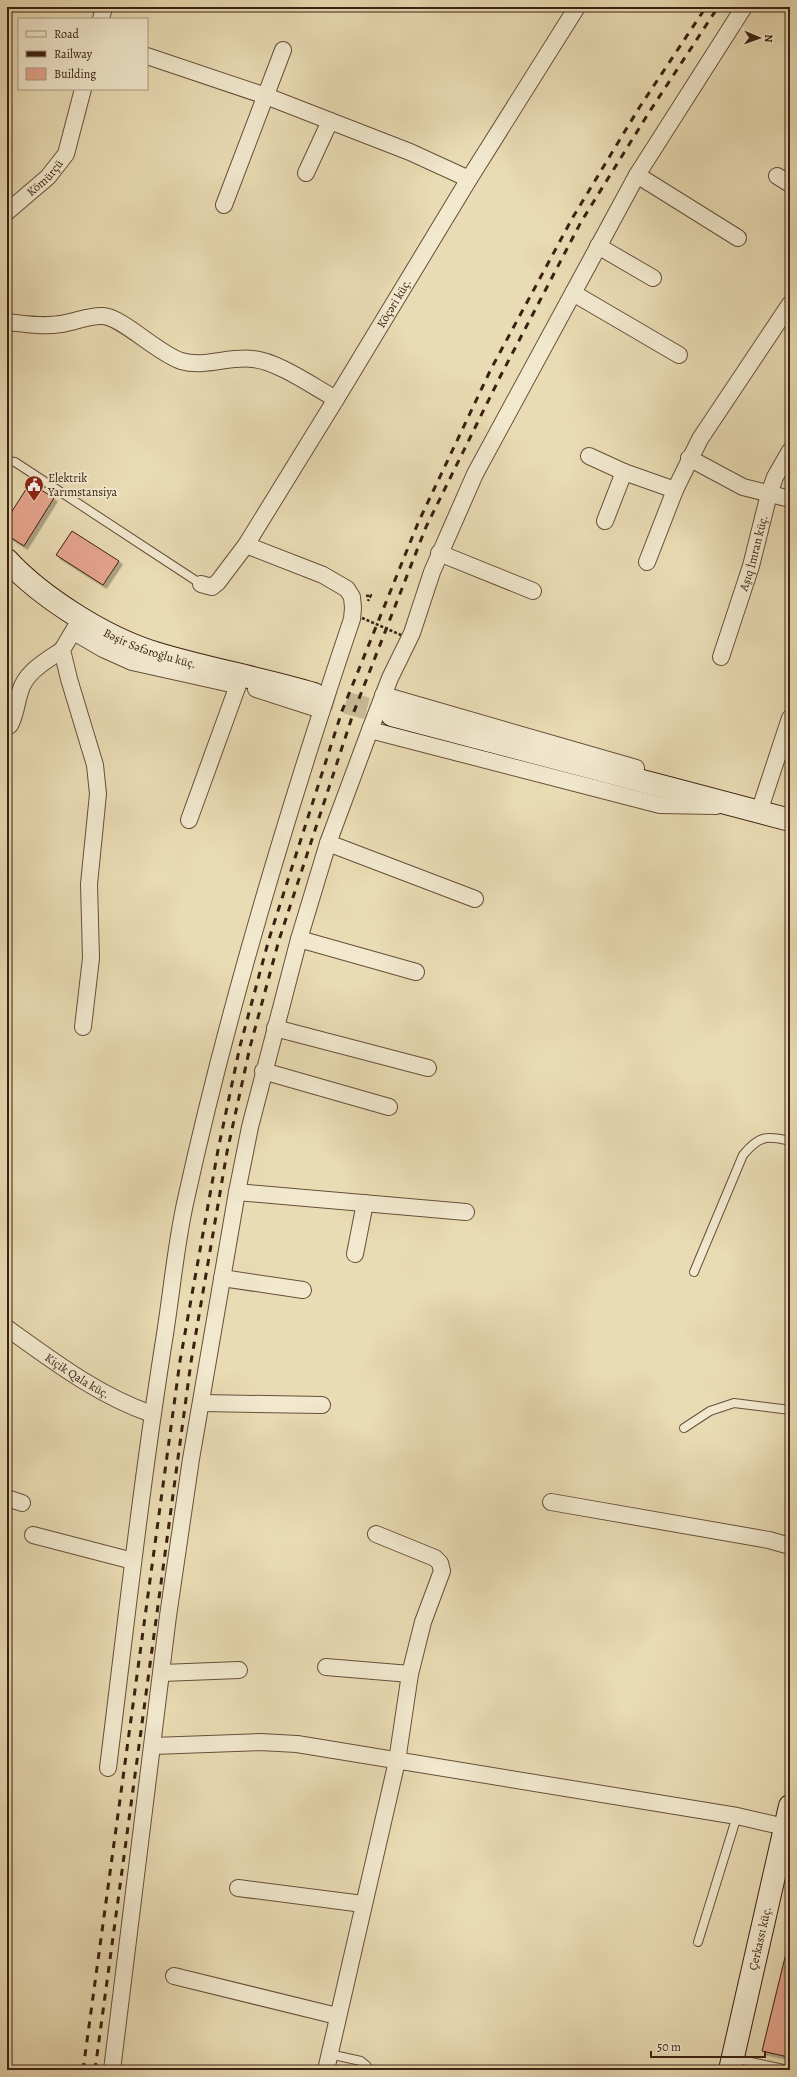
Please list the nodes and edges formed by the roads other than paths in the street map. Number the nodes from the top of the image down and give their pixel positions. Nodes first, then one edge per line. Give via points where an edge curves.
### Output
1 (104, 7) edge
2 (577, 7) edge
3 (744, 7) edge
4 (101, 18) edge
5 (283, 50) dead end
6 (148, 56) edge
7 (83, 90) edge
8 (266, 96) junction
9 (330, 121) junction
10 (306, 173) dead end
11 (637, 175) junction
12 (468, 179) junction
13 (224, 205) dead end
14 (7, 212) edge
15 (738, 238) dead end
16 (598, 246) junction
17 (653, 278) dead end
18 (573, 293) junction
19 (790, 304) edge
20 (7, 322) edge
21 (679, 355) dead end
22 (336, 400) junction
23 (790, 451) edge
24 (589, 456) dead end
25 (689, 458) junction
26 (7, 461) edge
27 (624, 472) junction
28 (675, 490) junction
29 (769, 494) junction
30 (790, 499) edge
31 (605, 521) dead end
32 (246, 545) junction
33 (439, 553) junction
34 (7, 560) edge
35 (647, 562) dead end
36 (201, 584) joint
37 (534, 591) dead end
38 (77, 625) junction
39 (62, 650) junction
40 (721, 657) dead end
41 (238, 685) junction
42 (383, 695) junction
43 (317, 702) junction
44 (392, 715) tunnel mouth
45 (790, 718) edge
46 (7, 727) edge
47 (370, 730) junction
48 (732, 806) junction
49 (759, 812) junction
50 (189, 820) dead end
51 (790, 820) edge
52 (328, 843) junction
53 (476, 899) dead end
54 (299, 939) junction
55 (416, 972) dead end
56 (83, 1026) dead end
57 (275, 1028) junction
58 (428, 1068) dead end
59 (264, 1071) junction
60 (389, 1107) dead end
61 (790, 1141) edge
62 (237, 1192) junction
63 (364, 1203) junction
64 (466, 1212) dead end
65 (355, 1254) dead end
66 (694, 1272) dead end
67 (222, 1278) junction
68 (303, 1290) dead end
69 (7, 1328) edge
70 (201, 1403) junction
71 (322, 1405) dead end
72 (790, 1410) edge
73 (152, 1414) junction
74 (684, 1428) dead end
75 (551, 1502) dead end
76 (376, 1534) dead end
77 (33, 1535) dead end
78 (790, 1546) edge
79 (133, 1561) junction
80 (326, 1667) dead end
81 (239, 1670) dead end
82 (162, 1673) junction
83 (410, 1674) junction
84 (154, 1746) junction
85 (397, 1762) junction
86 (108, 1768) dead end
87 (790, 1806) edge
88 (737, 1816) junction
89 (786, 1828) junction
90 (238, 1888) dead end
91 (363, 1904) junction
92 (698, 1942) dead end
93 (174, 1976) dead end
94 (337, 2016) junction
95 (330, 2054) junction
96 (731, 2064) edge
97 (112, 2070) edge
98 (326, 2070) edge
99 (367, 2070) edge
100 (788, 2070) edge

1 - 4 street
2 - 12 street, Köçəri küç.
3 - 11 street
5 - 8 street
6 - 8 street
7 - 14 street, Kömürçü via 66,154 48,177
8 - 9 street
8 - 13 street
9 - 10 street
9 - 12 street via 410,152
11 - 15 street
11 - 16 street
12 - 22 street, Köçəri küç.
16 - 17 street
16 - 18 street
18 - 21 street
18 - 33 street via 475,474
19 - 25 street via 717,411
20 - 22 street via 40,326 97,316 113,318 160,351 180,360 193,364 251,358 267,361
22 - 32 street, Köçəri küç.
23 - 29 street, Aşıq İmran küç. via 775,477
24 - 27 street
25 - 28 street
25 - 29 street via 743,486
26 - 36 lane via 15,462
27 - 28 street
27 - 31 street
28 - 35 street
29 - 30 street
29 - 40 street, Aşıq İmran küç. via 751,566
32 - 36 street, Köçəri küç. via 218,582 212,587
32 - 43 street via 322,575 347,589 352,597 352,619
33 - 37 street
33 - 42 street via 412,633
34 - 38 street, Bəşir Səfəroğlu küç. via 49,596
38 - 39 street
38 - 41 street via 103,649 132,662
38 - 43 street, Bəşir Səfəroğlu küç. via 154,653 273,682
39 - 46 street via 31,672 20,690 15,716
39 - 56 street via 95,765 98,794 89,884 91,958
41 - 43 street
41 - 50 street
42 - 47 street
42 - 48 street via 668,778
43 - 73 street via 223,1046 185,1202
44 - 48 street
45 - 49 street
47 - 48 street via 660,805
47 - 52 street
48 - 49 street
49 - 51 street
52 - 53 street
52 - 54 street
54 - 55 street
54 - 57 street
57 - 58 street
57 - 59 street
59 - 60 street
59 - 62 street
61 - 66 lane via 767,1138 755,1141 744,1155
62 - 63 street
62 - 67 street
63 - 64 street
63 - 65 street
67 - 68 street
67 - 70 street
69 - 73 street, Kiçik Qala küç. via 77,1378 131,1407
70 - 71 street
70 - 82 street via 189,1467
72 - 74 lane via 734,1403 710,1411
73 - 79 street
75 - 78 street via 770,1540
76 - 83 street via 435,1558 442,1571 423,1622
77 - 79 street
79 - 86 street
80 - 83 street
81 - 82 street
82 - 84 street
83 - 85 street
84 - 85 street via 289,1743
84 - 97 street
85 - 88 street
85 - 91 street
87 - 89 street, Çerkassı küç.
88 - 89 street
88 - 92 lane
89 - 96 street, Çerkassı küç.
90 - 91 street
91 - 94 street
93 - 94 street
94 - 95 street
95 - 98 street
95 - 99 lane via 361,2061 367,2066
96 - 100 lane

